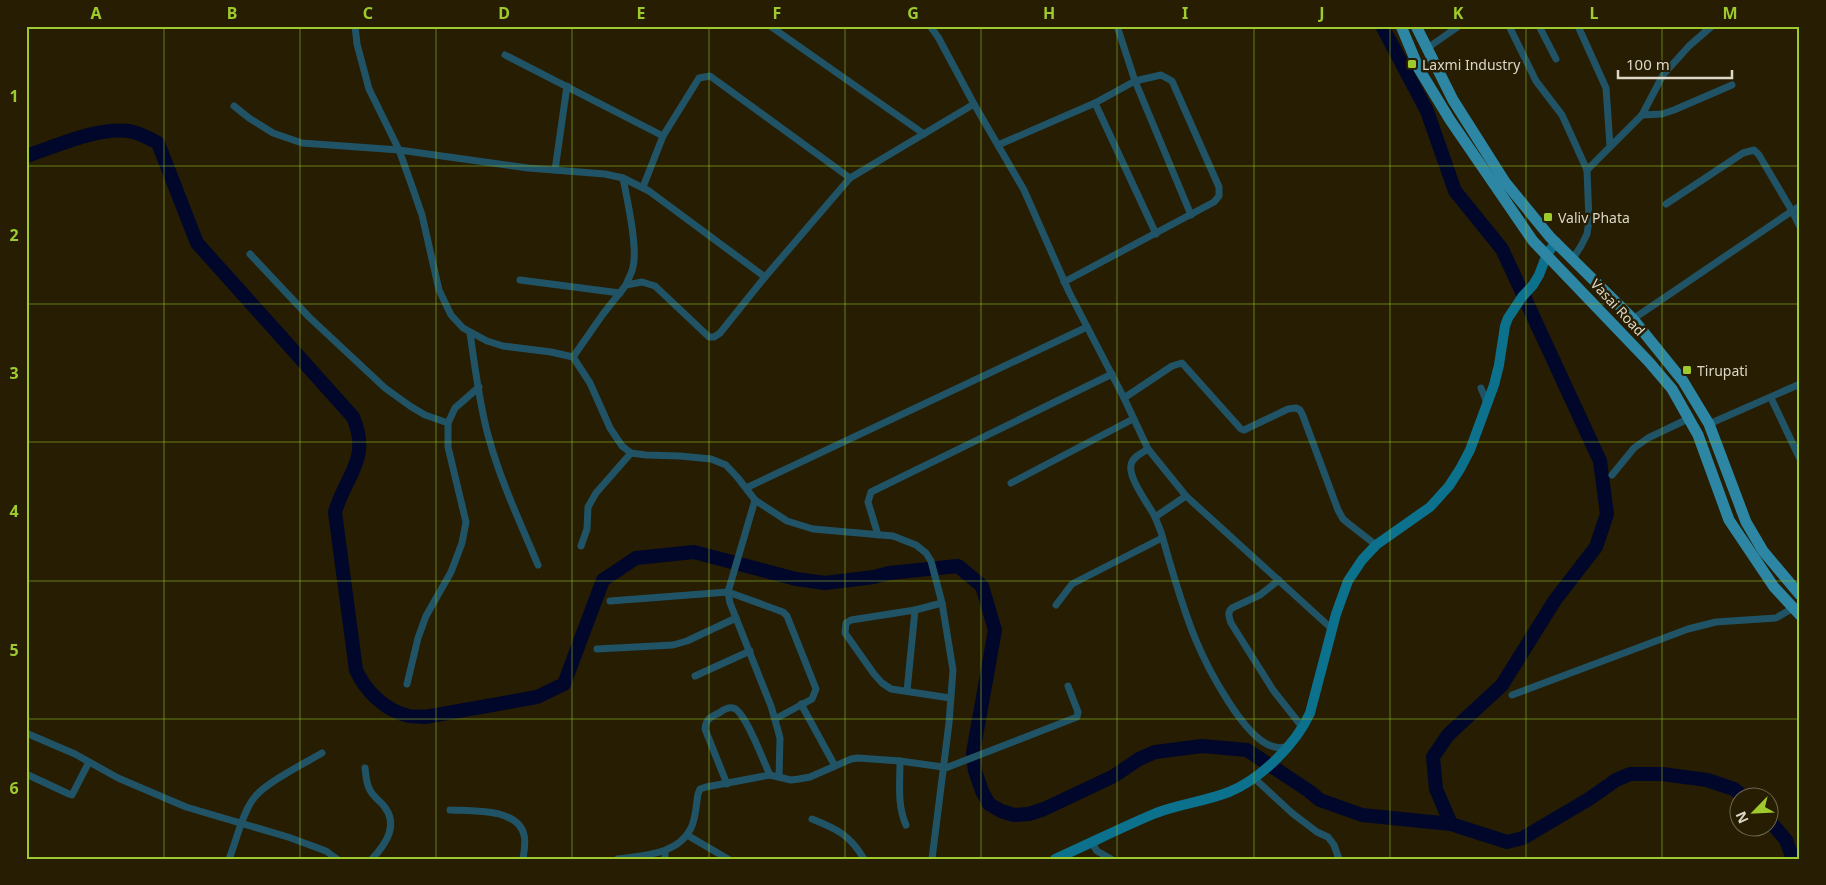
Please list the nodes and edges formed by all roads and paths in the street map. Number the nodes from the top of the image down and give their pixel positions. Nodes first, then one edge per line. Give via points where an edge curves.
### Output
1 (355, 26) edge
2 (770, 26) edge
3 (930, 26) edge
4 (1117, 26) edge
5 (1401, 26) edge
6 (1416, 26) edge
7 (1458, 26) edge
8 (1509, 26) edge
9 (1540, 26) edge
10 (1578, 26) edge
11 (1712, 26) edge
12 (1426, 49) junction
13 (505, 55) dead end
14 (1556, 59) dead end
15 (1134, 82) junction
16 (1732, 85) dead end
17 (567, 86) junction
18 (1095, 103) junction
19 (974, 104) junction
20 (234, 106) dead end
21 (1642, 115) junction
22 (924, 134) junction
23 (664, 136) junction
24 (998, 145) junction
25 (1610, 146) junction
26 (399, 150) junction
27 (555, 170) junction
28 (1587, 170) junction
29 (624, 178) junction
30 (850, 178) junction
31 (643, 187) junction
32 (1666, 204) dead end
33 (1800, 206) edge
34 (1792, 211) junction
35 (1190, 215) junction
36 (1800, 227) edge
37 (1156, 234) junction
38 (1556, 242) junction
39 (250, 254) dead end
40 (1547, 254) junction
41 (1572, 260) junction
42 (765, 277) junction
43 (520, 280) dead end
44 (1064, 282) junction
45 (626, 285) junction
46 (620, 293) junction
47 (1633, 319) junction
48 (1087, 327) junction
49 (470, 333) junction
50 (573, 358) junction
51 (1112, 374) junction
52 (1800, 384) edge
53 (479, 387) junction
54 (1481, 388) dead end
55 (1124, 398) junction
56 (1771, 398) junction
57 (1487, 403) junction
58 (1690, 418) junction
59 (1133, 419) junction
60 (448, 423) junction
61 (1709, 424) junction
62 (1148, 449) junction
63 (631, 452) junction
64 (1800, 459) edge
65 (1612, 474) dead end
66 (1011, 483) dead end
67 (746, 488) junction
68 (1186, 496) junction
69 (755, 500) junction
70 (1155, 517) junction
71 (878, 535) junction
72 (1162, 538) junction
73 (1376, 545) junction
74 (581, 546) dead end
75 (538, 565) dead end
76 (1279, 580) junction
77 (1797, 588) edge
78 (728, 592) junction
79 (610, 601) dead end
80 (942, 603) junction
81 (1056, 605) dead end
82 (915, 610) junction
83 (1797, 612) edge
84 (736, 618) junction
85 (1332, 628) junction
86 (597, 649) dead end
87 (750, 652) junction
88 (695, 676) dead end
89 (407, 684) dead end
90 (1068, 686) dead end
91 (907, 692) junction
92 (1512, 695) dead end
93 (950, 698) junction
94 (802, 704) junction
95 (775, 719) junction
96 (1303, 728) junction
97 (26, 733) edge
98 (1286, 749) junction
99 (322, 753) dead end
100 (900, 761) junction
101 (89, 762) junction
102 (835, 766) junction
103 (365, 768) dead end
104 (943, 768) junction
105 (26, 774) edge
106 (770, 775) junction
107 (779, 777) junction
108 (1255, 777) junction
109 (727, 784) junction
110 (450, 810) dead end
111 (812, 819) dead end
112 (242, 824) junction
113 (906, 825) dead end
114 (687, 835) junction
115 (1091, 842) junction
116 (665, 855) edge
117 (229, 859) edge
118 (337, 859) edge
119 (372, 859) edge
120 (523, 859) edge
121 (618, 859) edge
122 (728, 859) edge
123 (864, 859) edge
124 (932, 859) edge
125 (1055, 859) edge
126 (1111, 859) edge
127 (1339, 859) edge

1 - 26 street via 369,89
2 - 22 street
3 - 19 street
4 - 15 street
5 - 40 main road, Vasai Road via 1419,69 1450,120 1533,241
6 - 12 main road, Vasai Road
7 - 12 street
8 - 28 street via 1536,80 1562,115
9 - 14 street
10 - 25 street via 1606,88
11 - 21 street via 1663,75
12 - 38 main road, Vasai Road via 1453,100 1505,182
13 - 17 street
15 - 18 street
15 - 35 street
15 - 35 street via 1161,75 1172,81 1219,188 1219,196 1214,202
16 - 21 street via 1674,110
17 - 23 street
17 - 27 street
18 - 24 street
18 - 37 street
19 - 22 street
19 - 24 street
20 - 26 street via 272,132 302,143
21 - 25 street
22 - 30 street
23 - 30 street via 699,78 710,76
23 - 31 street
24 - 44 street via 1024,190
25 - 28 street
26 - 27 street
26 - 49 street via 422,215 439,290 450,315
27 - 29 street
28 - 41 street via 1587,234
29 - 31 street
29 - 45 street via 634,266
30 - 42 street
31 - 42 street
32 - 34 street via 1743,153 1754,150
33 - 34 street
34 - 36 street
34 - 47 street
35 - 37 street
37 - 44 street
38 - 40 street
38 - 41 main road, Vasai Road
39 - 60 street via 309,317 385,388 425,415
40 - 57 street via 1533,285 1508,318 1499,366
40 - 58 main road, Vasai Road via 1649,362 1672,389
41 - 47 main road, Vasai Road
42 - 45 street via 714,337 704,334 655,286 642,282
43 - 46 street
44 - 48 street
45 - 46 street
46 - 50 street
47 - 61 main road, Vasai Road via 1683,380
48 - 51 street
48 - 67 street
49 - 50 street via 503,346
49 - 53 street
50 - 63 street via 590,383 610,428 622,446
51 - 55 street
51 - 71 street via 871,492 868,502
52 - 56 street
53 - 60 street via 455,408
53 - 75 street via 494,457
54 - 57 street
55 - 59 street
55 - 73 street via 1172,366 1182,363 1241,429 1288,409 1300,410 1338,510
56 - 61 street
56 - 64 street
57 - 73 street via 1470,450 1449,486 1430,507
58 - 65 street via 1634,448
58 - 83 main road, Vasai Road via 1729,520 1774,586
59 - 62 street
59 - 66 street
60 - 89 street via 448,447 466,522 452,572 426,616
61 - 77 main road, Vasai Road via 1746,522 1763,551
62 - 68 street
62 - 70 street via 1131,462 1130,467 1136,485
63 - 67 street via 646,456 711,459 726,465
63 - 74 street via 588,507
67 - 69 street
68 - 70 street
68 - 76 street
69 - 71 street via 787,521 813,530
69 - 78 street
70 - 72 street
71 - 80 street via 892,536 916,545 926,553
72 - 81 street via 1072,584
72 - 98 street via 1195,638 1236,715 1259,739
73 - 85 street via 1348,581
76 - 85 street
76 - 96 street via 1260,595 1232,608 1228,614 1272,690
78 - 79 street
78 - 84 street
78 - 94 street via 775,608 788,616 816,689 812,698
80 - 82 street
80 - 93 street via 952,670
82 - 91 street
82 - 91 street via 851,620 845,627 845,633 882,683 891,689
83 - 92 street via 1776,618 1716,622 1688,628
84 - 86 street via 673,645
84 - 87 street
85 - 96 street
87 - 88 street
87 - 95 street
90 - 104 street via 1077,717
91 - 93 street
93 - 104 street
94 - 95 street
94 - 102 street
95 - 107 street via 780,738
96 - 98 street
97 - 101 street
98 - 108 street
99 - 112 street via 254,797
100 - 102 street via 858,758
100 - 104 street
100 - 113 street via 901,814
101 - 105 street via 72,795
101 - 112 street via 186,808
102 - 107 street via 810,777 791,780
103 - 119 street via 369,788 386,808 392,821 386,840
104 - 124 street
106 - 107 street
106 - 109 street
106 - 109 street via 740,711 729,708 706,722
108 - 115 street via 1229,792 1158,812
108 - 127 street via 1292,813 1328,837
109 - 114 street via 700,789
110 - 120 street via 501,813 519,824 524,835
111 - 123 street via 853,841
112 - 117 street
112 - 118 street via 288,837 326,851
114 - 116 street
114 - 122 street
115 - 125 street
115 - 126 street via 1097,851
116 - 121 street

